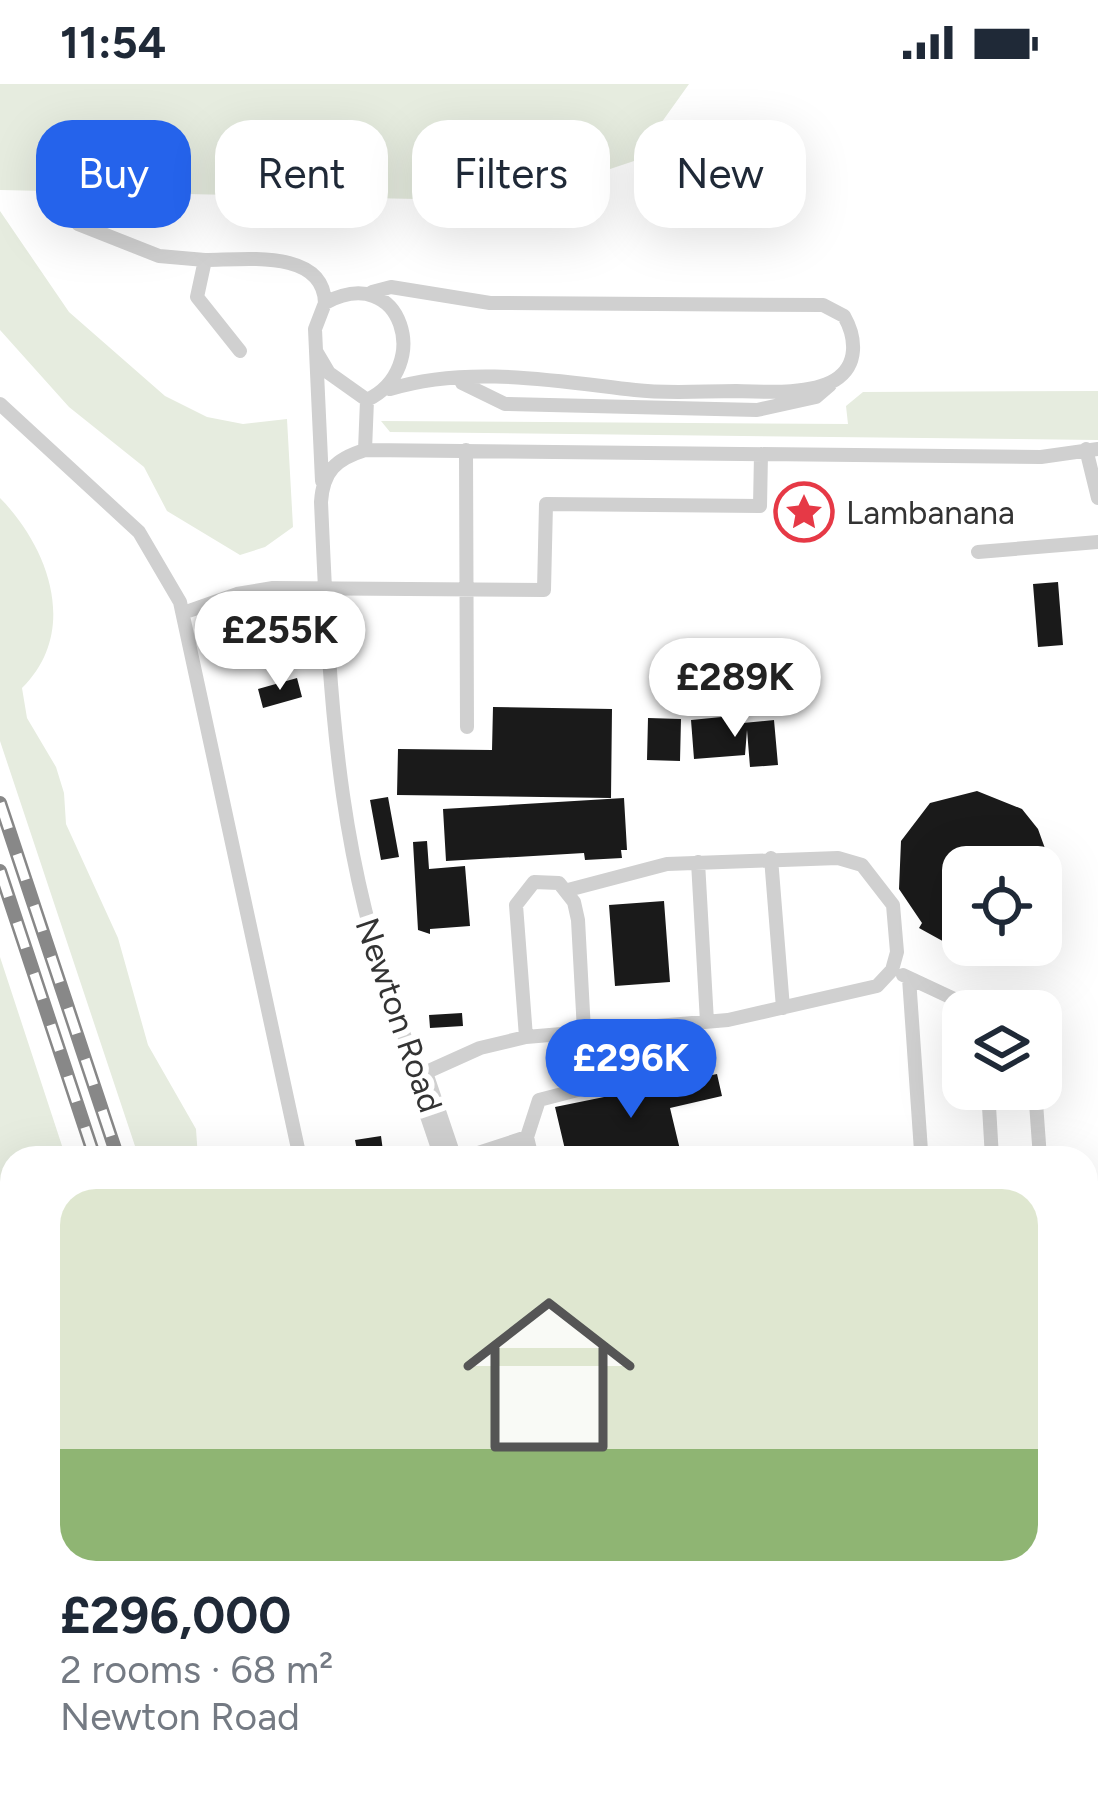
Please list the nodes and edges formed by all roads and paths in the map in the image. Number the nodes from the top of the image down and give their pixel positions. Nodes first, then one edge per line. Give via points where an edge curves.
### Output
1 (88, 228) edge
2 (205, 260) junction
3 (372, 292) junction
4 (325, 303) junction
5 (315, 350) junction
6 (240, 351) dead end
7 (424, 378) junction
8 (839, 378) junction
9 (390, 389) junction
10 (367, 400) junction
11 (0, 404) edge
12 (1092, 449) edge
13 (365, 450) junction
14 (466, 450) junction
15 (761, 454) junction
16 (322, 481) junction
17 (1098, 498) edge
18 (1098, 542) edge
19 (978, 552) dead end
20 (325, 590) junction
21 (468, 590) junction
22 (183, 614) junction
23 (467, 727) dead end
24 (771, 859) junction
25 (698, 862) junction
26 (568, 890) junction
27 (892, 970) junction
28 (909, 978) junction
29 (942, 993) edge
30 (783, 1008) junction
31 (706, 1022) junction
32 (584, 1031) junction
33 (526, 1037) junction
34 (647, 1072) dead end
35 (420, 1075) junction
36 (989, 1110) edge
37 (1037, 1110) edge
38 (527, 1137) junction
39 (297, 1146) edge
40 (444, 1146) edge
41 (500, 1146) edge
42 (529, 1146) edge
43 (921, 1146) edge
44 (991, 1146) edge
45 (1039, 1146) edge

1 - 2 lane via 159,256
2 - 4 lane via 290,262 310,270
2 - 6 lane via 197,297
3 - 4 lane via 345,292
3 - 8 lane via 391,287 490,303 823,304 852,330 851,364
3 - 9 lane via 393,307 403,339
4 - 5 lane
5 - 10 lane via 329,374
5 - 16 lane, Newton Road
7 - 8 lane via 767,392
7 - 8 lane via 468,383 505,404 757,410 816,397
7 - 9 lane
9 - 10 lane
10 - 13 lane
11 - 22 lane via 139,532
12 - 15 lane via 1041,457
12 - 17 lane
13 - 14 lane
13 - 16 lane via 340,458
14 - 15 lane
14 - 21 lane
15 - 21 lane via 760,506 546,504 544,590
16 - 20 lane, Newton Road
18 - 19 lane
20 - 21 lane
20 - 22 lane via 237,594
20 - 35 lane, Newton Road via 352,872 379,972
21 - 23 lane
22 - 39 lane
24 - 25 lane
24 - 27 lane via 838,858 862,866 893,905
24 - 30 lane
25 - 26 lane
25 - 31 lane
26 - 32 lane via 578,920
26 - 33 lane via 534,882 518,896
27 - 28 lane
27 - 30 lane via 877,986
28 - 29 lane
28 - 43 lane
30 - 31 lane
31 - 32 lane
32 - 33 lane
33 - 35 lane
34 - 38 lane via 538,1100
35 - 40 street, Newton Road
36 - 44 lane
37 - 45 lane
38 - 41 lane
38 - 42 lane

